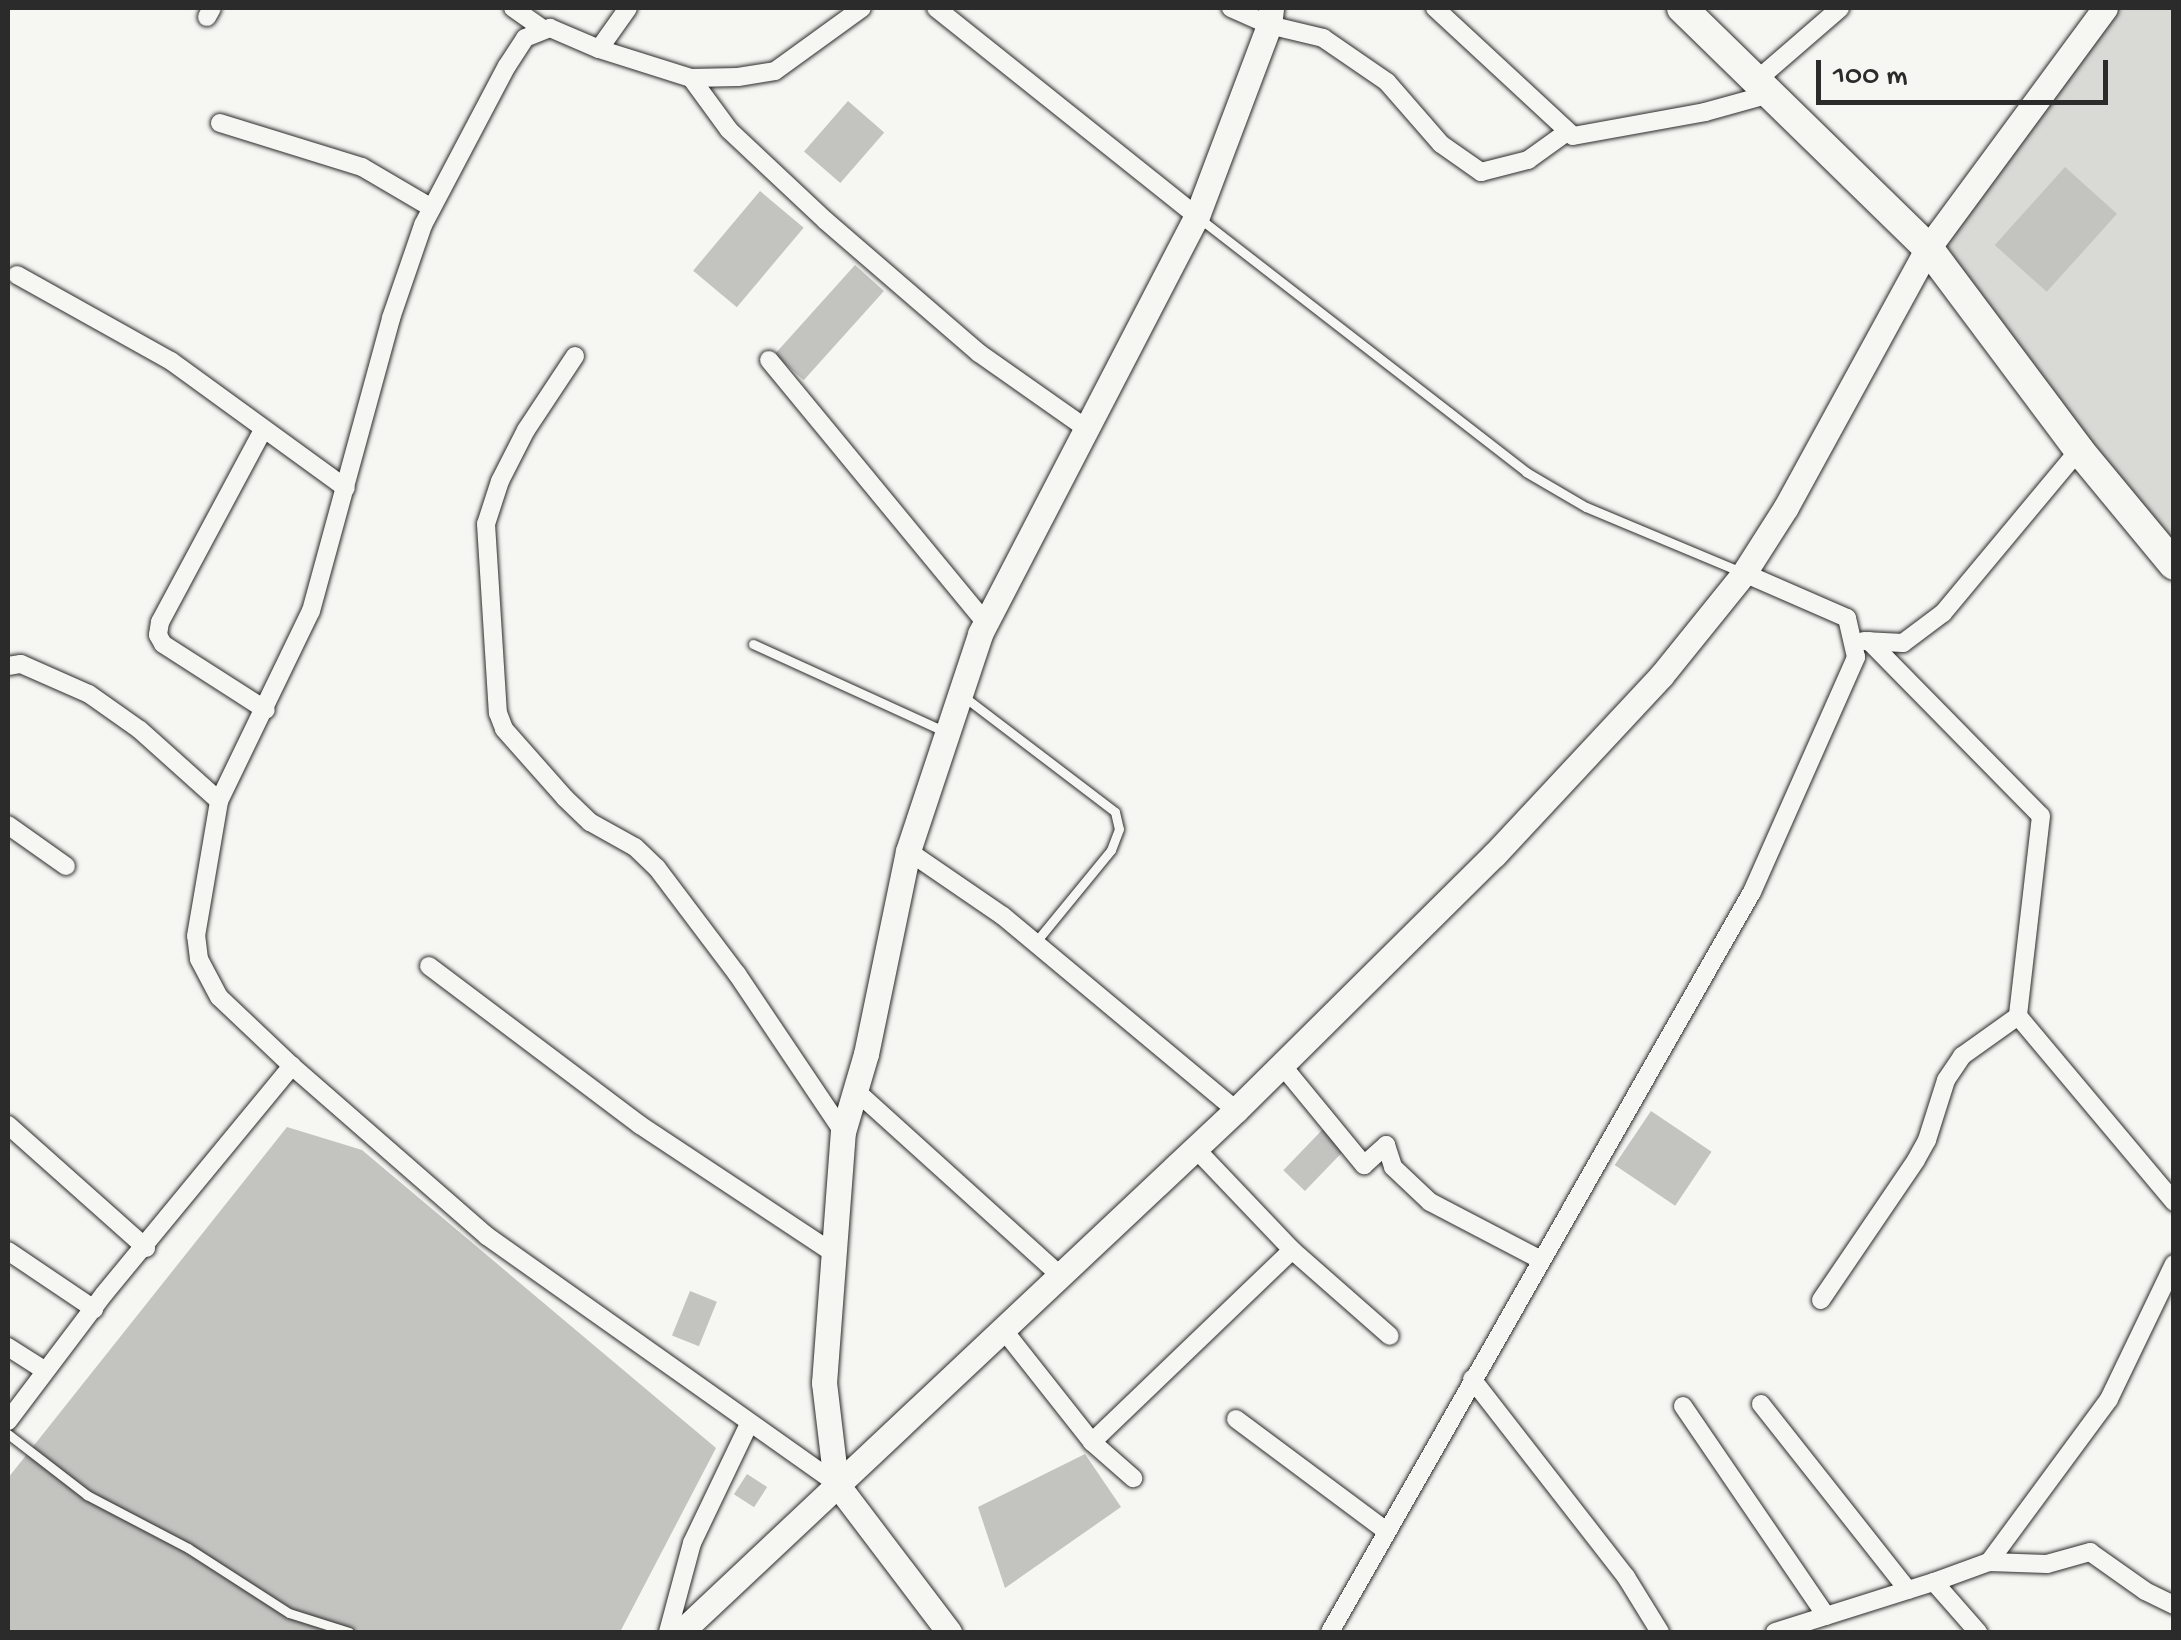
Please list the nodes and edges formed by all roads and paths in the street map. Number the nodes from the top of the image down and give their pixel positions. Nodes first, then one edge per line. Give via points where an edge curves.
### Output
1 (513, 8) edge
2 (628, 8) edge
3 (862, 8) edge
4 (936, 8) edge
5 (1232, 8) edge
6 (1435, 8) edge
7 (1682, 8) edge
8 (1840, 8) edge
9 (2105, 8) edge
10 (1270, 16) edge
11 (542, 28) junction
12 (599, 49) junction
13 (692, 78) junction
14 (1764, 87) junction
15 (220, 122) dead end
16 (1567, 132) junction
17 (432, 208) junction
18 (1197, 216) junction
19 (1928, 248) junction
20 (18, 275) dead end
21 (575, 356) dead end
22 (769, 360) dead end
23 (1087, 429) junction
24 (263, 430) junction
25 (2080, 450) junction
26 (346, 488) junction
27 (2174, 565) edge
28 (1744, 573) junction
29 (986, 623) junction
30 (1862, 640) junction
31 (753, 644) dead end
32 (8, 666) edge
33 (960, 694) junction
34 (266, 710) junction
35 (947, 733) junction
36 (218, 800) junction
37 (8, 824) edge
38 (908, 851) junction
39 (66, 866) dead end
40 (1035, 943) junction
41 (429, 966) dead end
42 (2018, 1016) junction
43 (1281, 1064) junction
44 (292, 1066) junction
45 (855, 1090) junction
46 (1236, 1110) junction
47 (8, 1125) edge
48 (843, 1132) junction
49 (1195, 1148) junction
50 (2174, 1202) edge
51 (146, 1248) junction
52 (1292, 1250) junction
53 (8, 1251) edge
54 (832, 1252) junction
55 (1541, 1260) junction
56 (2174, 1264) edge
57 (1060, 1275) junction
58 (1821, 1300) dead end
59 (94, 1309) junction
60 (1002, 1328) junction
61 (1390, 1336) dead end
62 (8, 1346) edge
63 (44, 1370) junction
64 (1472, 1380) junction
65 (1761, 1404) dead end
66 (1684, 1406) dead end
67 (1236, 1419) dead end
68 (8, 1421) edge
69 (749, 1424) junction
70 (8, 1434) edge
71 (1092, 1442) junction
72 (1133, 1478) dead end
73 (836, 1483) junction
74 (1386, 1530) junction
75 (1990, 1562) junction
76 (1934, 1582) junction
77 (1908, 1590) junction
78 (2174, 1605) edge
79 (1826, 1616) junction
80 (1798, 1629) edge
81 (348, 1632) edge
82 (668, 1632) edge
83 (680, 1632) edge
84 (949, 1632) edge
85 (1330, 1632) edge
86 (1660, 1632) edge
87 (1775, 1632) edge
88 (1978, 1632) edge

1 - 11 street
2 - 12 street
3 - 13 street via 775,71
4 - 18 street
5 - 10 street
6 - 16 street
7 - 14 main road
8 - 14 street
9 - 19 main road
10 - 16 street via 1324,38 1387,82 1441,144 1481,172 1528,160
10 - 18 main road
11 - 12 street
11 - 17 street via 525,38 506,66
12 - 13 street
13 - 23 street via 729,130 826,221 978,352
14 - 16 street via 1585,137
14 - 19 main road
15 - 17 street via 362,167
17 - 26 street via 391,318
18 - 23 main road
18 - 28 lane via 1526,472 1586,507
19 - 25 main road
19 - 28 main road
20 - 24 street via 148,346
21 - 48 street via 526,430 486,524 498,713 504,730 565,798 657,868
22 - 29 street
23 - 29 main road
24 - 26 street
24 - 34 street via 158,634 162,644
25 - 27 main road
25 - 30 street via 1943,613 1903,643
26 - 34 street via 311,611
28 - 30 street via 1833,608
28 - 43 main road via 1661,676 1507,841
29 - 33 main road
30 - 42 street via 2041,816
30 - 55 street via 1752,892
31 - 35 lane
32 - 36 street via 21,664 89,694
33 - 35 main road
33 - 40 lane via 1116,812 1112,850
34 - 36 street
35 - 38 main road
36 - 44 street via 196,936 199,959 219,997
37 - 39 street
38 - 40 street
38 - 45 main road
40 - 46 street
41 - 54 street via 640,1124
42 - 50 street
42 - 58 street via 1962,1056 1916,1160
43 - 46 main road
43 - 55 street via 1364,1164 1386,1145 1393,1167 1430,1202
44 - 51 street
44 - 69 street via 487,1236
45 - 48 main road
45 - 57 street
46 - 49 main road
47 - 51 street
48 - 54 main road
49 - 52 street
49 - 57 main road
51 - 59 street
52 - 61 street
52 - 71 street
53 - 59 street
54 - 73 main road via 824,1382
55 - 64 street
56 - 75 street via 2110,1399
57 - 60 main road
59 - 63 street
60 - 71 street
60 - 73 main road
62 - 63 street
63 - 68 street
64 - 74 street
64 - 86 street via 1626,1577
65 - 77 street
66 - 79 street
67 - 74 street
69 - 73 street
69 - 82 street via 692,1543
70 - 81 lane via 87,1495 188,1548 288,1613
71 - 72 street
73 - 83 main road
73 - 84 main road
74 - 85 street
75 - 76 street
75 - 78 street via 2047,1564 2090,1552
76 - 77 street
76 - 88 street
77 - 79 street
79 - 80 street
80 - 87 street

